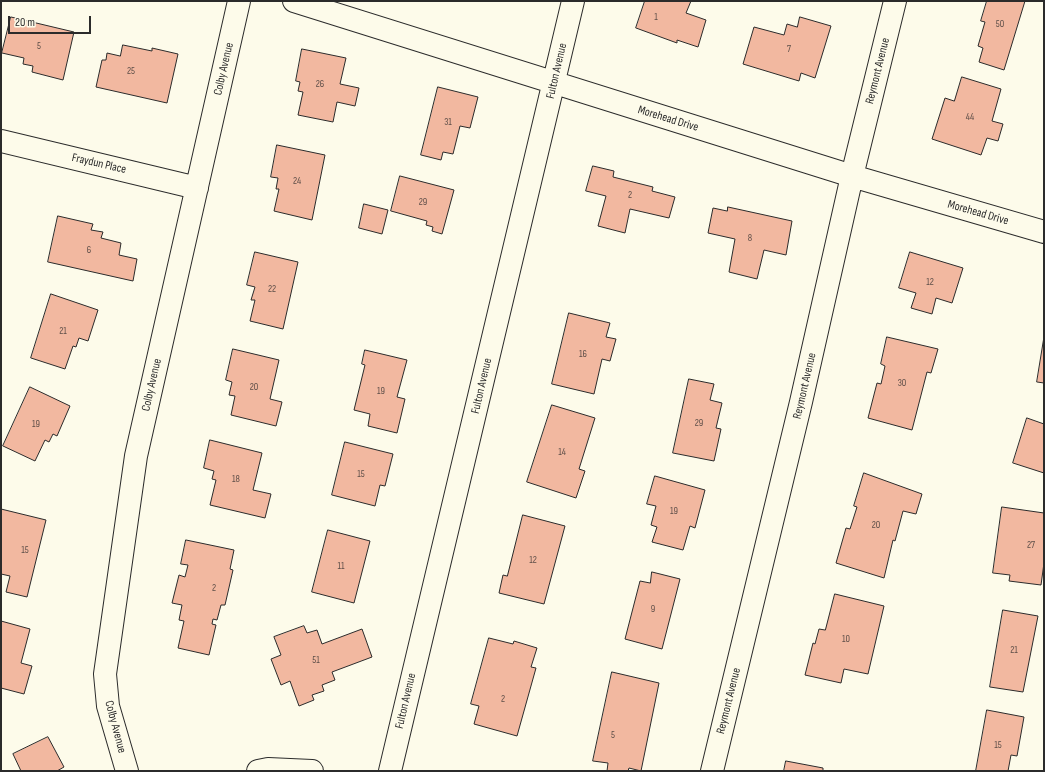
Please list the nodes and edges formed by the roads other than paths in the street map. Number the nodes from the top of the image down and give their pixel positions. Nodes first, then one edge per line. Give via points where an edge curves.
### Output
1 (239, 1) edge
2 (294, 1) edge
3 (573, 1) edge
4 (895, 1) edge
5 (554, 83) junction
6 (1, 141) edge
7 (852, 176) junction
8 (197, 188) junction
9 (1044, 232) edge
10 (127, 771) edge
11 (258, 771) edge
12 (312, 771) edge
13 (390, 771) edge
14 (712, 771) edge

1 - 8 street, Colby Avenue
2 - 5 street, Morehead Drive
3 - 5 street, Fulton Avenue
4 - 7 street, Reymont Avenue
5 - 7 street, Morehead Drive
5 - 13 street, Fulton Avenue
6 - 8 street, Fraydun Place
7 - 9 street, Morehead Drive
7 - 14 street, Reymont Avenue via 801,402
8 - 10 street, Colby Avenue via 136,456 105,674 108,706
11 - 12 street

